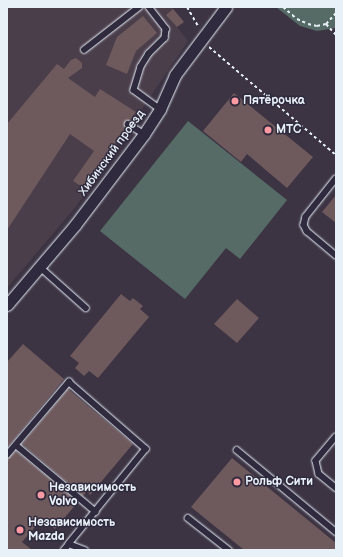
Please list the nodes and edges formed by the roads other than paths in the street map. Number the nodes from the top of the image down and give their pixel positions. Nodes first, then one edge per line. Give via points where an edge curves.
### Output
1 (139, 7) edge
2 (149, 7) edge
3 (226, 7) edge
4 (84, 50) dead end
5 (160, 109) junction
6 (128, 124) dead end
7 (144, 134) junction
8 (336, 180) edge
9 (336, 255) edge
10 (39, 266) junction
11 (7, 305) edge
12 (86, 308) dead end
13 (336, 437) edge
14 (16, 445) junction
15 (237, 450) dead end
16 (7, 455) edge
17 (336, 488) edge
18 (96, 512) junction
19 (188, 518) dead end
20 (336, 532) edge
21 (69, 544) junction
22 (64, 550) edge
23 (85, 550) edge
24 (229, 550) edge

1 - 4 lane
2 - 5 lane via 166,29 165,38 149,54 134,90
3 - 5 street, Хибинский проезд via 175,75
5 - 7 street, Хибинский проезд
6 - 7 lane
7 - 10 street, Хибинский проезд via 75,225
8 - 9 lane via 306,217 304,225 307,231
10 - 11 street, Хибинский проезд
10 - 12 lane
13 - 17 lane via 316,461 319,474
14 - 16 lane
14 - 18 lane
14 - 18 lane via 69,382 146,449
15 - 20 lane
18 - 21 lane
19 - 24 lane
21 - 22 lane
21 - 23 lane

